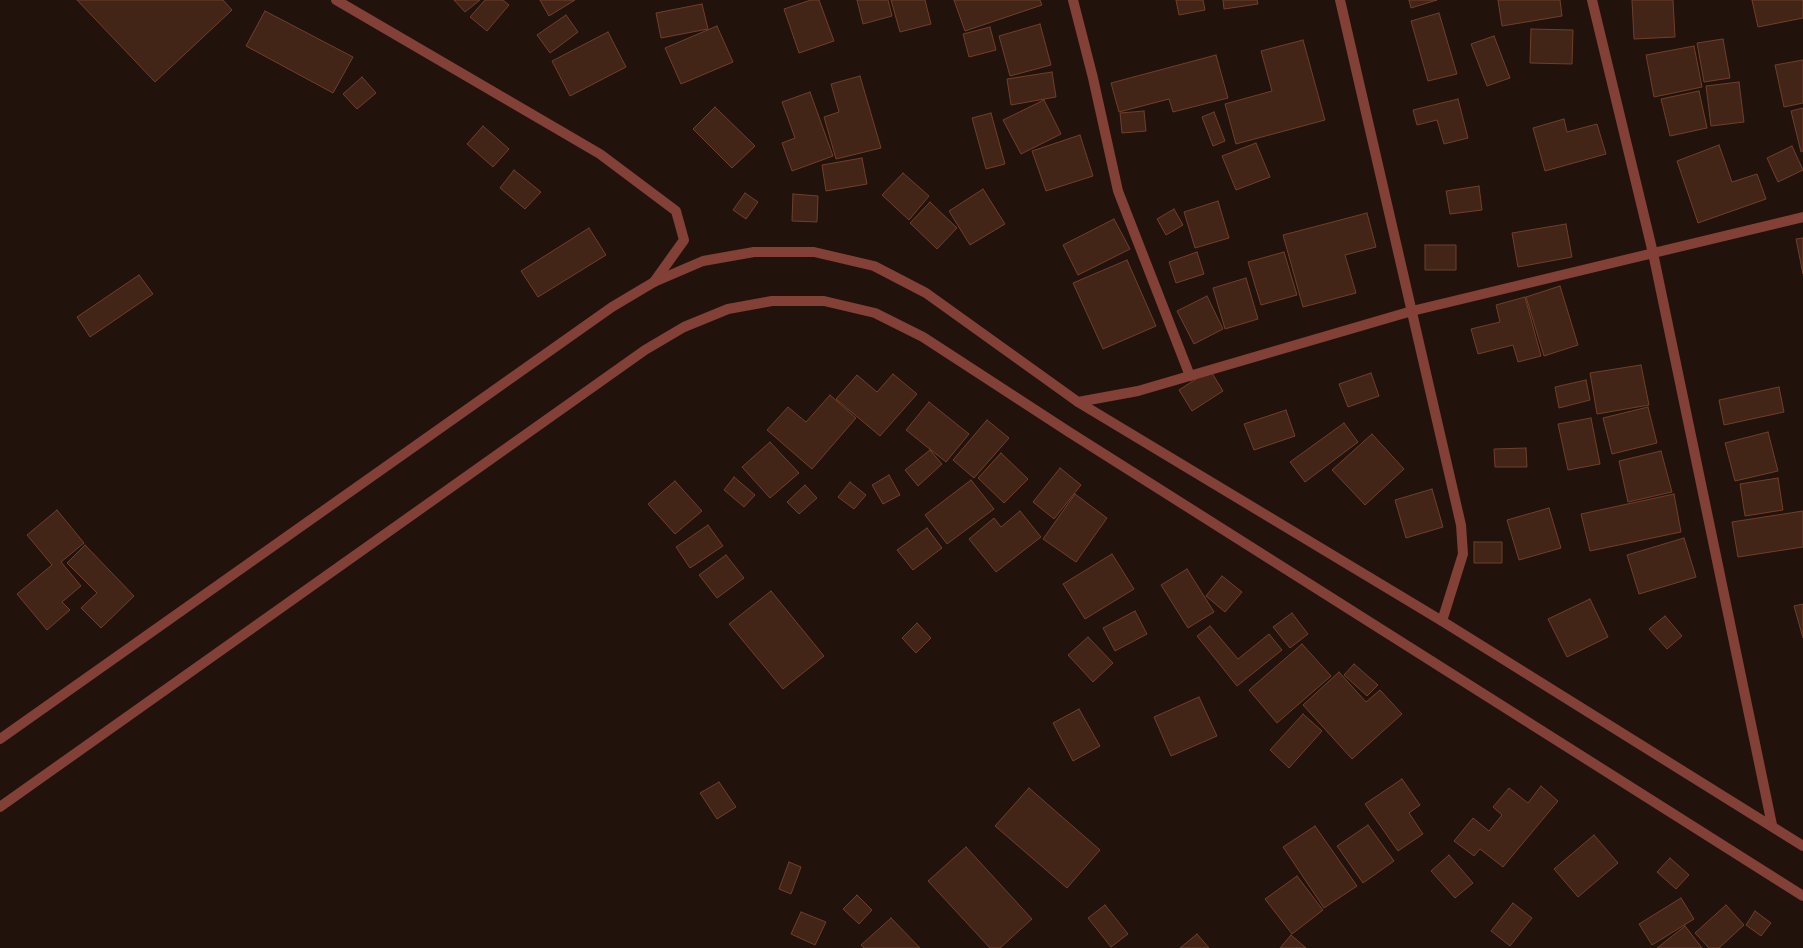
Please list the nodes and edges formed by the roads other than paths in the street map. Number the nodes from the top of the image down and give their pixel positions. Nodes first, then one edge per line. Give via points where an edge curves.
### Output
1 (336, 0) edge
2 (1073, 0) edge
3 (1340, 0) edge
4 (1592, 0) edge
5 (1803, 217) edge
6 (1653, 253) junction
7 (654, 282) junction
8 (1412, 311) junction
9 (1190, 376) junction
10 (1078, 402) junction
11 (1442, 621) junction
12 (0, 739) edge
13 (0, 808) edge
14 (1772, 825) junction
15 (1803, 846) edge
16 (1803, 896) edge

1 - 7 street via 600,154 676,211 684,240
2 - 9 street via 1118,190
3 - 8 street
4 - 6 street
5 - 6 street
6 - 8 street
6 - 14 street
7 - 10 street via 703,262 754,252 814,252 874,266 926,293
7 - 12 street via 612,307
8 - 9 street
8 - 11 street via 1461,525 1463,554
9 - 10 street via 1138,391
10 - 11 street
11 - 14 street
13 - 16 street via 645,350 684,327 728,310 772,301 824,301 875,313 923,337
14 - 15 street

